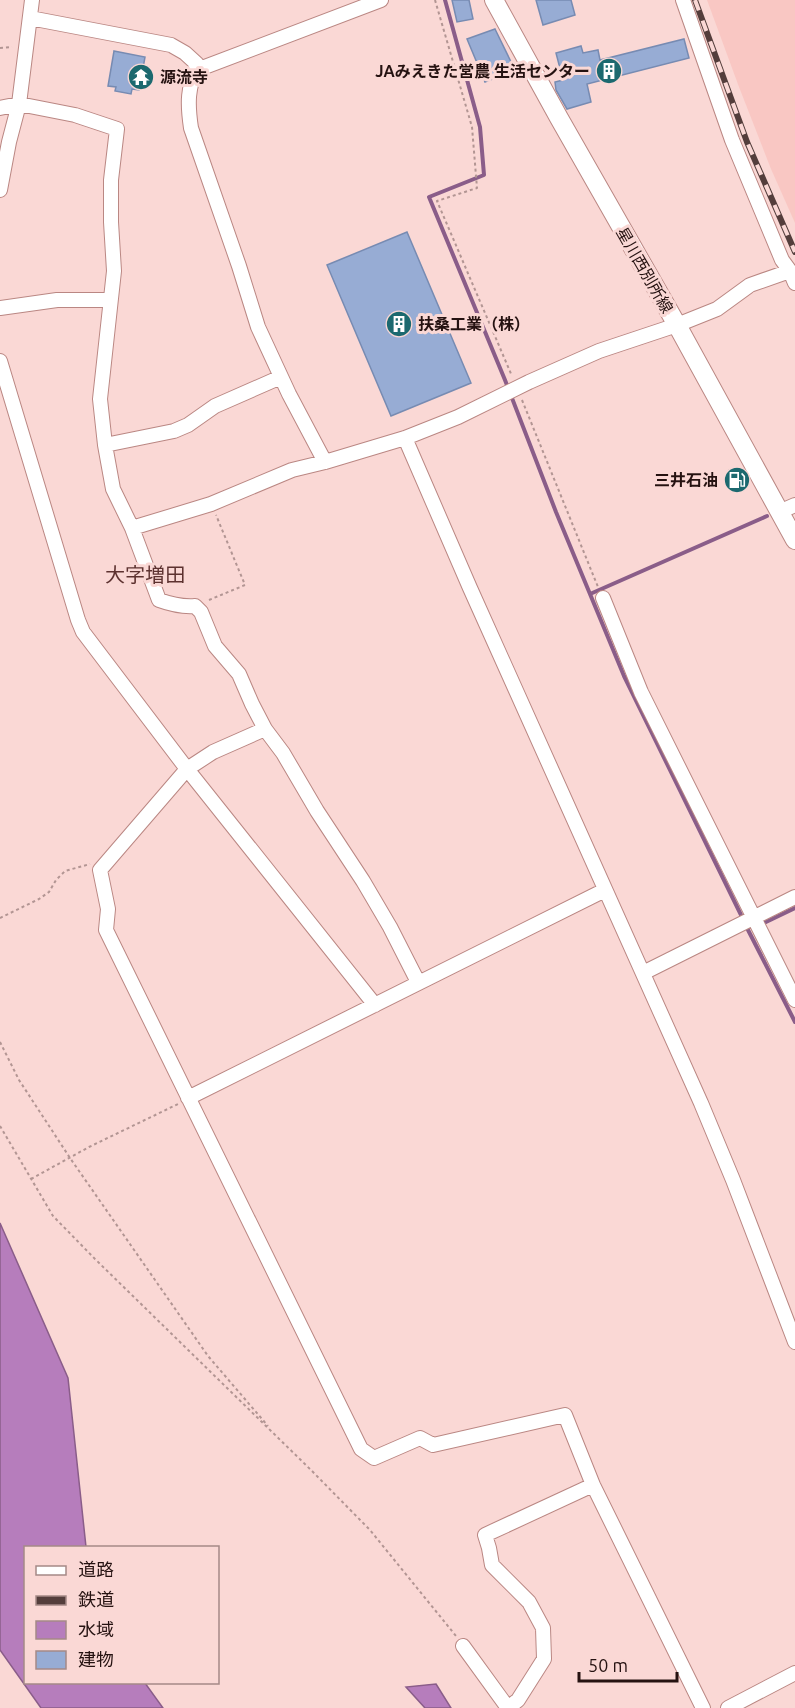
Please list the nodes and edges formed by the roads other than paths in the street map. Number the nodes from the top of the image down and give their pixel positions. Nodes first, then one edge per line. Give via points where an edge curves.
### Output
1 (32, 0) edge
2 (381, 0) edge
3 (494, 0) edge
4 (683, 0) edge
5 (30, 18) junction
6 (194, 71) junction
7 (19, 104) junction
8 (0, 108) edge
9 (0, 190) edge
10 (792, 277) edge
11 (109, 300) junction
12 (0, 308) edge
13 (677, 325) junction
14 (0, 361) edge
15 (281, 377) junction
16 (405, 438) junction
17 (105, 445) junction
18 (325, 462) junction
19 (787, 508) edge
20 (132, 528) junction
21 (795, 540) edge
22 (603, 598) dead end
23 (265, 729) junction
24 (186, 769) junction
25 (604, 890) junction
26 (795, 897) edge
27 (753, 918) junction
28 (643, 973) junction
29 (418, 982) junction
30 (795, 1000) edge
31 (375, 1005) junction
32 (188, 1098) junction
33 (795, 1342) edge
34 (593, 1485) junction
35 (463, 1646) road end
36 (795, 1673) edge
37 (703, 1708) edge
38 (728, 1708) edge

1 - 5 street
2 - 6 street
3 - 13 main road, 星川西別所線
4 - 10 street via 732,140
5 - 6 street via 171,45 197,64
5 - 7 street
6 - 15 street via 188,104 191,128 258,327
7 - 8 street
7 - 9 street
7 - 11 street via 75,115 117,129 111,180 114,271
10 - 13 street via 750,285 717,309
11 - 12 street via 57,300
11 - 17 street via 100,399
13 - 16 street via 599,351
13 - 19 main road, 星川西別所線
14 - 24 street via 83,632
15 - 17 street via 215,406 174,431
15 - 18 street
16 - 18 street
16 - 25 street
17 - 20 street via 113,489
18 - 20 street via 292,470 211,504
19 - 21 main road, 星川西別所線
20 - 23 street via 159,600 195,606 201,612 215,646 239,674
22 - 27 street via 641,692
23 - 24 street
23 - 29 street via 363,881
24 - 31 street
24 - 32 street via 100,870 108,909 106,930
25 - 28 street
25 - 29 street
26 - 27 street
27 - 28 street
27 - 30 street
28 - 33 street via 719,1147
29 - 31 street
31 - 32 street
32 - 34 street via 361,1449 374,1458 420,1438 433,1445 565,1415
34 - 35 street via 485,1535 492,1565 529,1602 543,1628 544,1659 518,1700 508,1708
34 - 37 street
36 - 38 street

